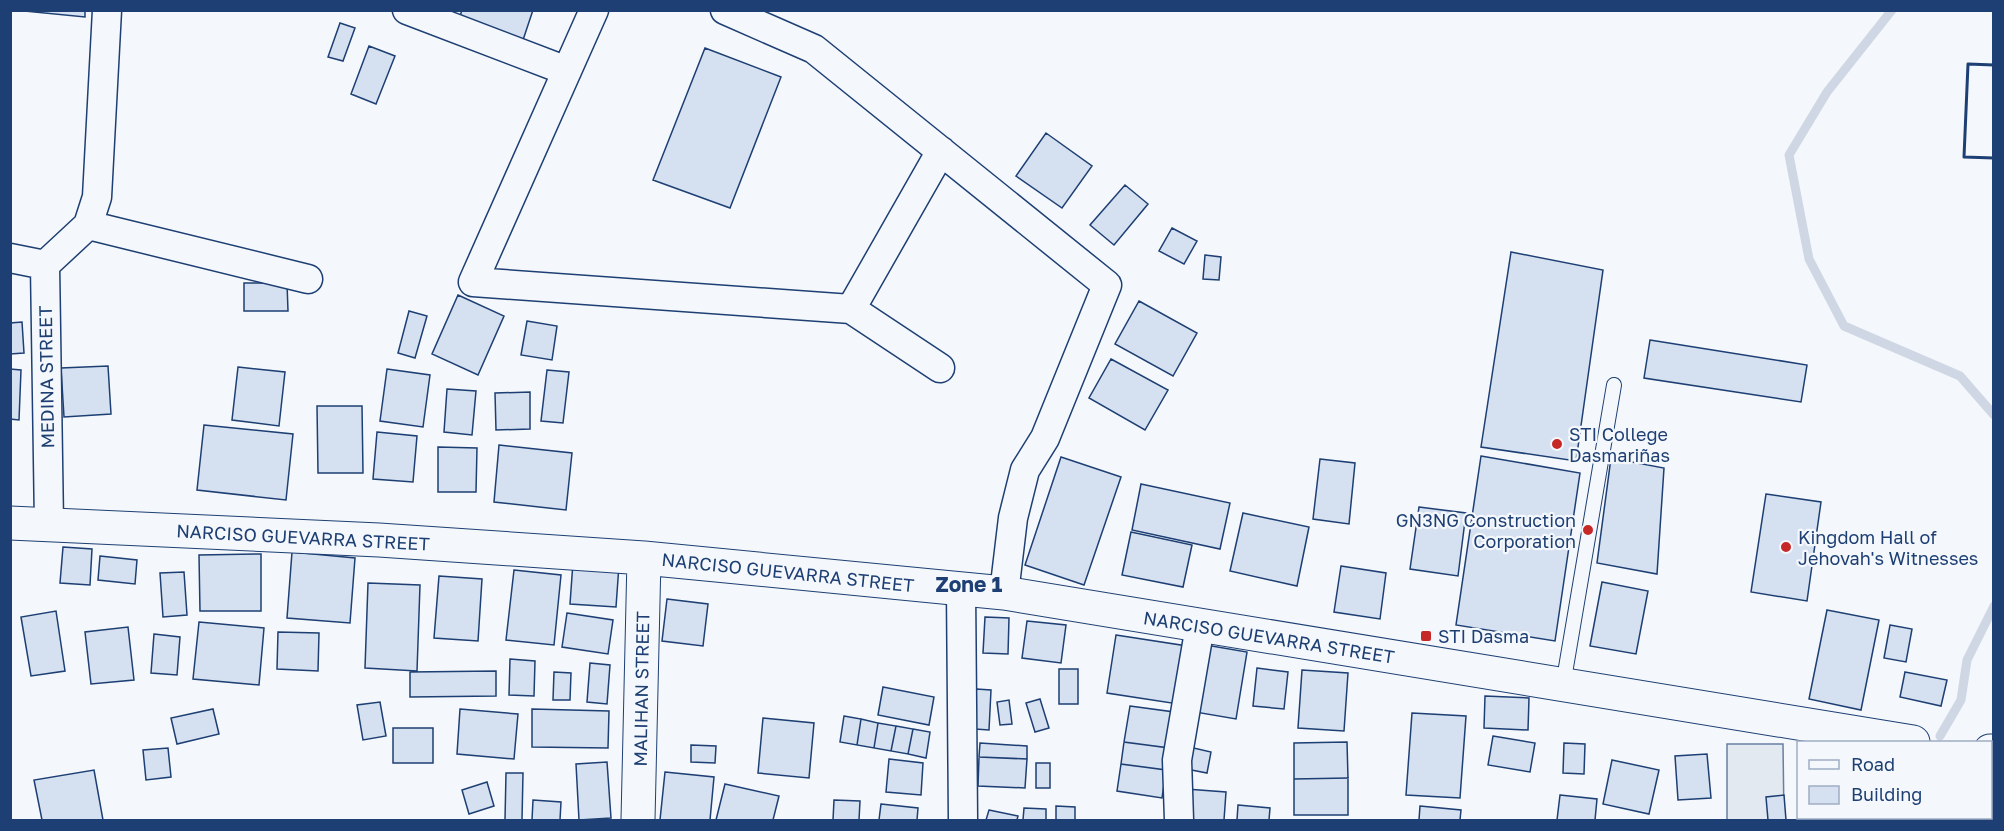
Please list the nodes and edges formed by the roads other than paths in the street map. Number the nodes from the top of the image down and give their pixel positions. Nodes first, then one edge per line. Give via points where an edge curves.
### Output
1 (107, 10) edge
2 (407, 10) edge
3 (594, 10) edge
4 (725, 10) edge
5 (567, 71) junction
6 (941, 151) junction
7 (88, 225) junction
8 (10, 258) edge
9 (45, 265) junction
10 (308, 279) dead end
11 (851, 309) junction
12 (940, 368) dead end
13 (1614, 385) dead end
14 (10, 523) edge
15 (48, 524) junction
16 (644, 558) junction
17 (961, 589) junction
18 (1004, 592) junction
19 (1200, 626) junction
20 (1563, 685) junction
21 (1907, 741) edge
22 (638, 820) edge
23 (963, 820) edge
24 (1179, 820) edge

1 - 7 street via 97,197
2 - 5 street
3 - 5 street
4 - 6 street via 813,49
5 - 11 street via 474,282
6 - 11 street
6 - 18 street via 1107,285 1045,438 1025,470 1013,518
7 - 9 street
7 - 10 street
8 - 9 street
9 - 15 street, MEDINA STREET
11 - 12 street
13 - 20 lane
14 - 15 street, NARCISO GUEVARRA STREET
15 - 16 street, NARCISO GUEVARRA STREET
16 - 17 street, NARCISO GUEVARRA STREET
16 - 22 street, MALIHAN STREET
17 - 18 street, NARCISO GUEVARRA STREET
17 - 23 street
18 - 19 street, NARCISO GUEVARRA STREET
19 - 20 street, NARCISO GUEVARRA STREET
19 - 24 street via 1177,760
20 - 21 street, NARCISO GUEVARRA STREET

